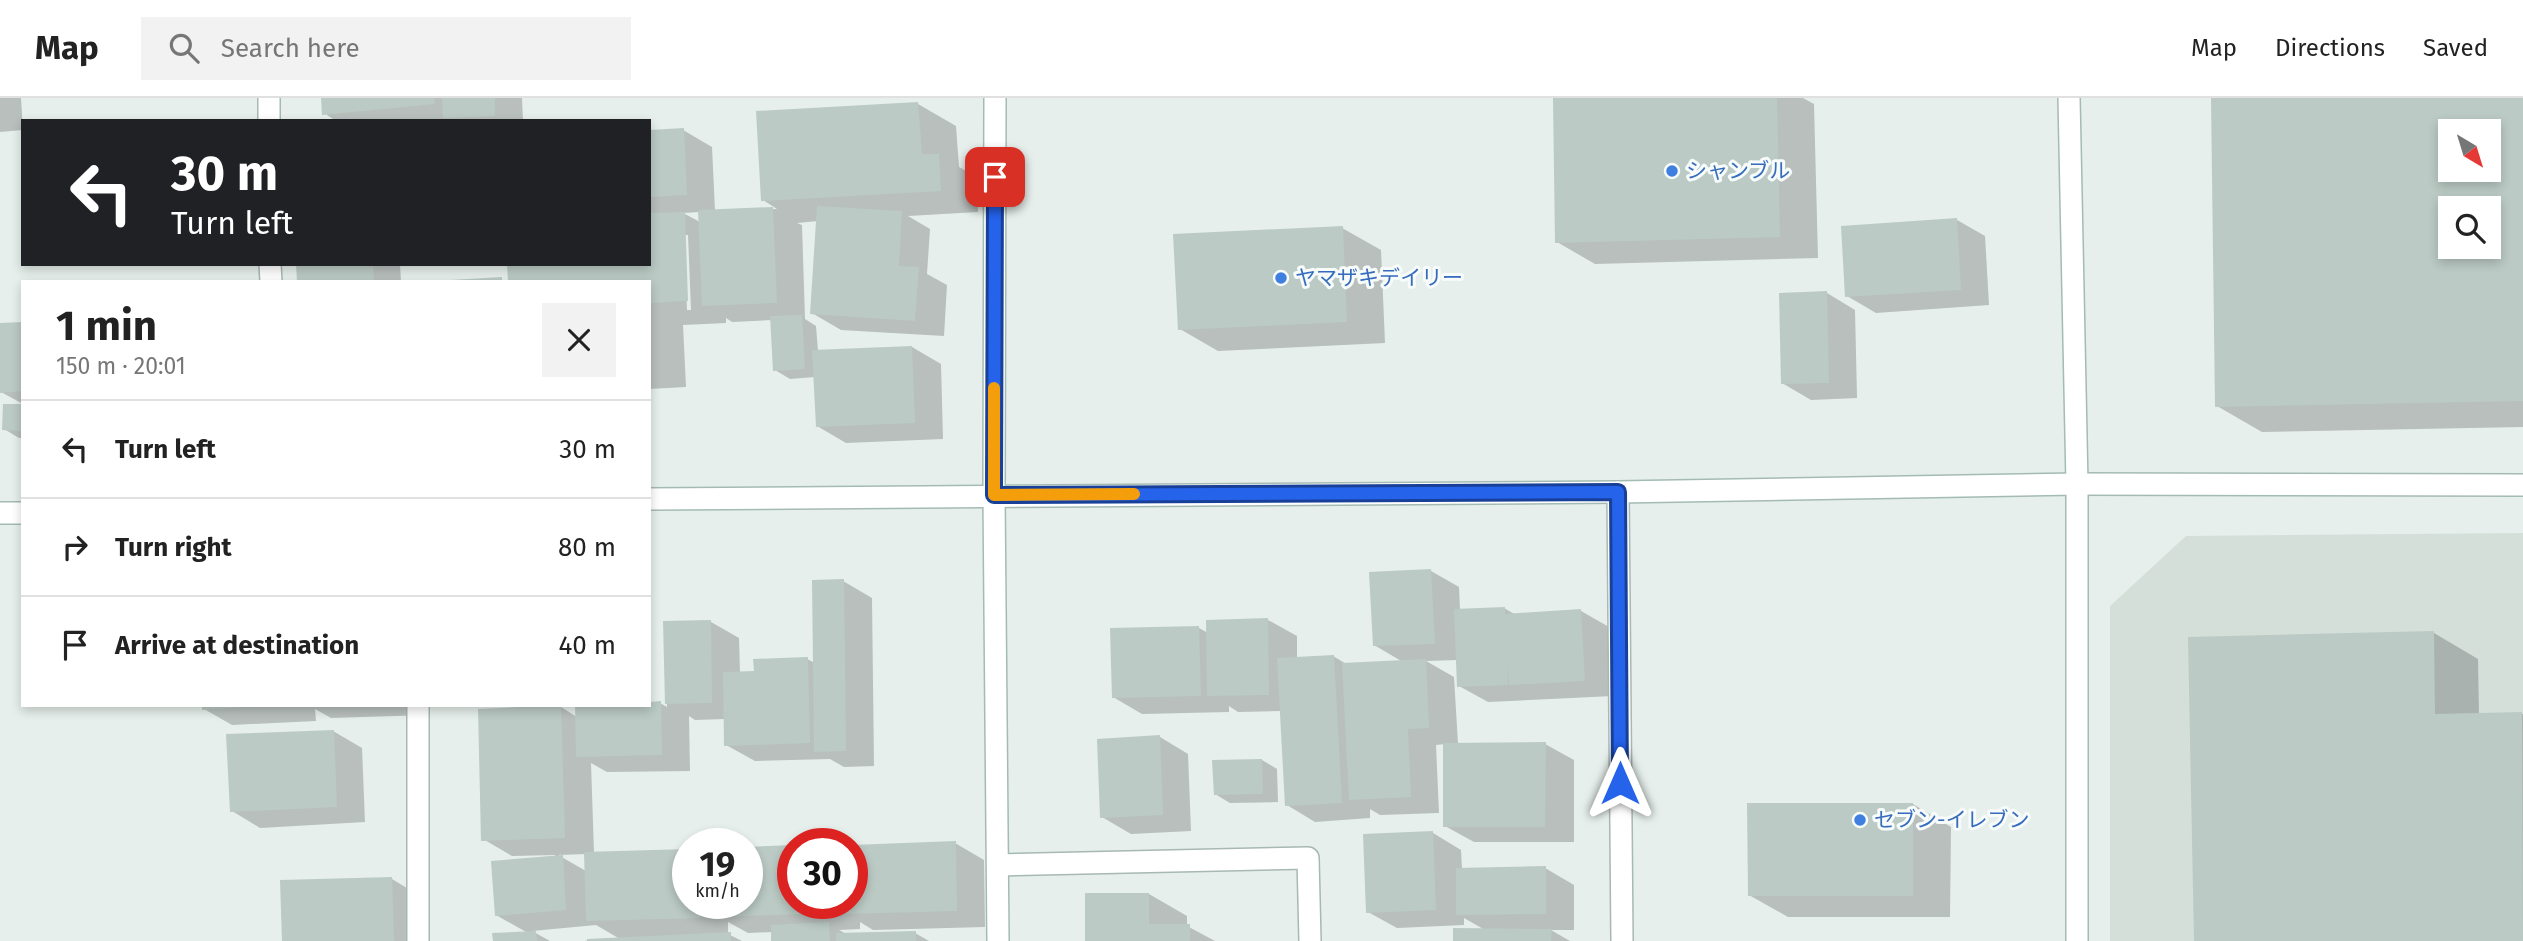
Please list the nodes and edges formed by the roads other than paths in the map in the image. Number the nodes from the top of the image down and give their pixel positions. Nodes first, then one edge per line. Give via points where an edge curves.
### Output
1 (269, 98) edge
2 (995, 98) edge
3 (2069, 98) edge
4 (269, 119) edge
5 (2077, 484) junction
6 (2523, 485) edge
7 (1618, 492) junction
8 (994, 495) junction
9 (651, 499) edge
10 (0, 513) edge
11 (21, 513) edge
12 (418, 707) edge
13 (998, 865) junction
14 (418, 941) edge
15 (998, 941) edge
16 (1310, 941) edge
17 (1622, 941) edge
18 (2077, 941) edge

1 - 4 street
2 - 8 street
3 - 5 street
5 - 6 street
5 - 7 street
5 - 18 street
7 - 8 street
7 - 17 street
8 - 9 street
8 - 13 street
10 - 11 street
12 - 14 street
13 - 15 street
13 - 16 street via 1308,859

